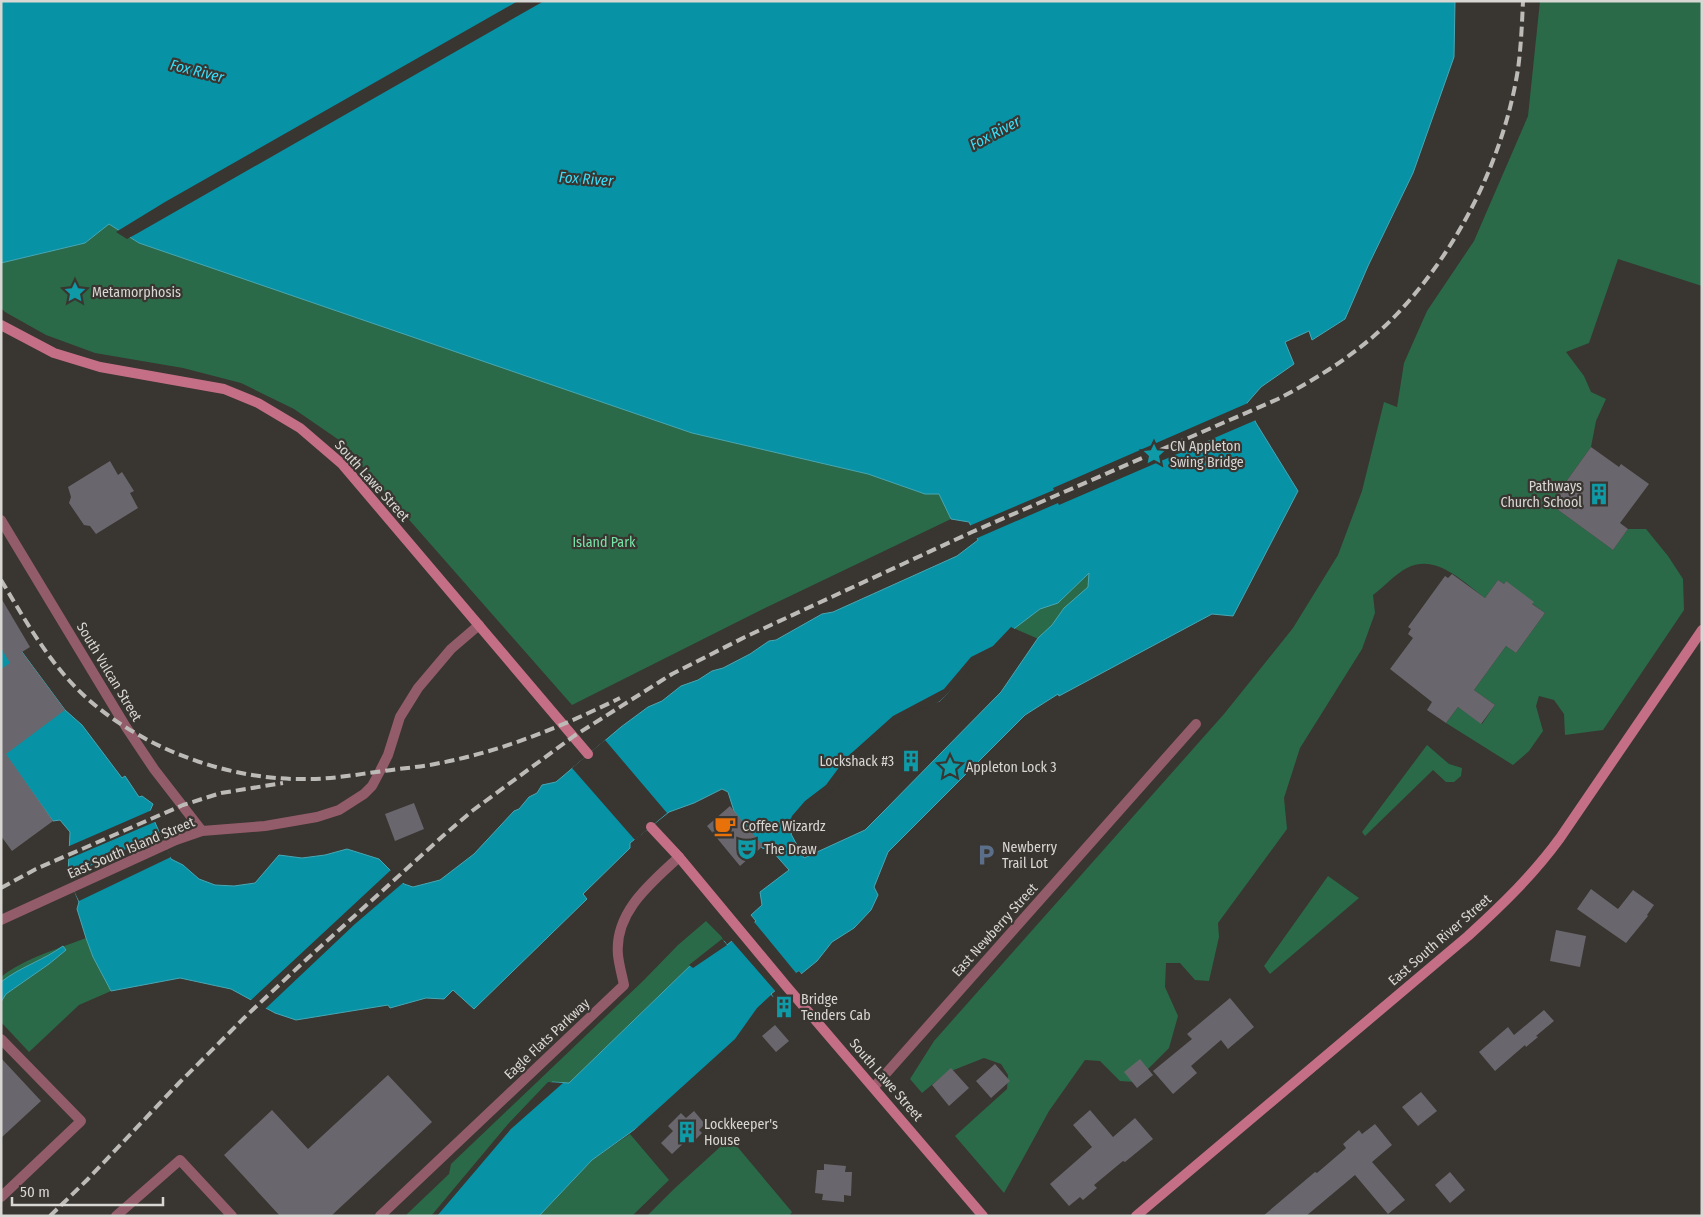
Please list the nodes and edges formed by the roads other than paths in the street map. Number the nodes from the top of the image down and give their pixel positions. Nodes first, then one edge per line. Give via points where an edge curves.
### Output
1 (1, 325) edge
2 (1, 520) edge
3 (479, 625) junction
4 (1702, 630) edge
5 (1196, 724) dead end
6 (588, 754) dead end
7 (650, 827) dead end
8 (202, 831) junction
9 (679, 857) junction
10 (1, 920) edge
11 (1, 1039) edge
12 (874, 1087) junction
13 (1, 1196) edge
14 (116, 1216) edge
15 (232, 1216) edge
16 (380, 1216) edge
17 (983, 1216) edge
18 (1136, 1216) edge

1 - 3 main road, South Lawe Street via 54,353 100,367 224,389 258,403 300,428 342,464
2 - 8 street, South Vulcan Street via 126,727
3 - 6 main road, South Lawe Street
3 - 8 street, East South Island Street via 451,649 418,688 400,717 380,771 364,794 338,810 317,817 265,826
4 - 18 main road, East South River Street via 1560,838 1518,890 1461,942
5 - 12 street, East Newberry Street
7 - 9 main road, South Lawe Street
8 - 10 street, East South Island Street
9 - 12 main road, South Lawe Street
9 - 16 street, Eagle Flats Parkway via 648,885 630,908 620,930 618,953 624,985
11 - 13 street via 81,1121
12 - 17 main road, South Lawe Street
14 - 15 street via 180,1160

